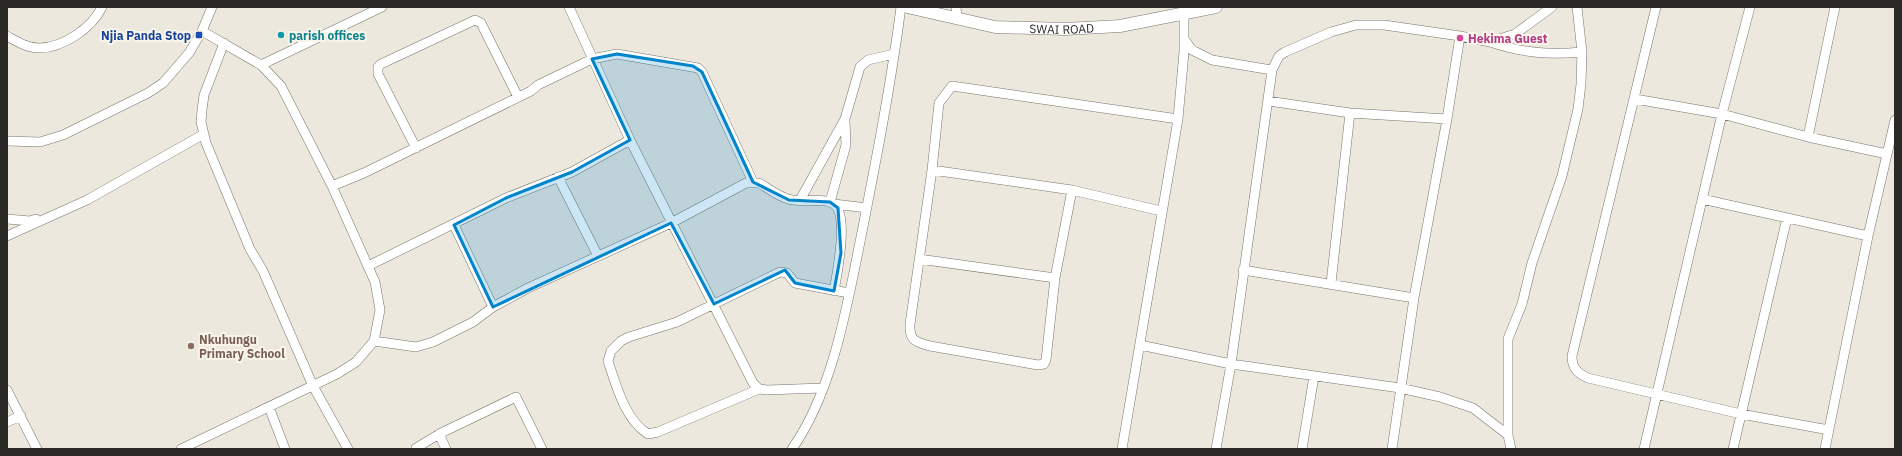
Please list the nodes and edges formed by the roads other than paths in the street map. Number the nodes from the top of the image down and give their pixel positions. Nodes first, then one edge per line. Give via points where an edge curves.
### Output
1 (102, 7) edge
2 (212, 7) edge
3 (382, 7) edge
4 (569, 7) edge
5 (901, 7) edge
6 (907, 7) edge
7 (1216, 7) edge
8 (1552, 7) edge
9 (1577, 7) edge
10 (1656, 7) edge
11 (1750, 7) edge
12 (1836, 7) edge
13 (956, 12) edge
14 (1184, 15) junction
15 (202, 31) junction
16 (7, 36) edge
17 (1460, 36) junction
18 (1184, 38) junction
19 (1490, 42) junction
20 (224, 43) junction
21 (1582, 52) junction
22 (894, 54) junction
23 (592, 58) junction
24 (261, 65) junction
25 (1272, 70) junction
26 (518, 97) junction
27 (1635, 99) junction
28 (1268, 100) junction
29 (1350, 113) junction
30 (1722, 114) junction
31 (1447, 118) junction
32 (1178, 119) junction
33 (1895, 120) edge
34 (844, 121) junction
35 (204, 134) junction
36 (1808, 138) junction
37 (630, 140) junction
38 (7, 141) edge
39 (416, 148) junction
40 (1887, 154) junction
41 (932, 170) junction
42 (558, 177) junction
43 (753, 182) junction
44 (332, 186) junction
45 (1072, 190) junction
46 (1702, 199) junction
47 (800, 200) junction
48 (832, 203) junction
49 (867, 208) junction
50 (1161, 211) junction
51 (53, 214) junction
52 (1787, 218) junction
53 (7, 219) edge
54 (671, 223) junction
55 (454, 225) junction
56 (7, 236) edge
57 (1868, 236) junction
58 (598, 256) junction
59 (919, 258) junction
60 (368, 266) junction
61 (1243, 270) junction
62 (1055, 278) junction
63 (1331, 283) junction
64 (834, 291) junction
65 (849, 294) junction
66 (1414, 298) junction
67 (714, 304) junction
68 (493, 307) junction
69 (374, 341) junction
70 (1140, 345) junction
71 (1231, 364) junction
72 (1314, 376) junction
73 (313, 386) junction
74 (822, 388) junction
75 (1400, 388) junction
76 (759, 389) junction
77 (7, 390) edge
78 (1657, 394) junction
79 (269, 407) junction
80 (1741, 414) junction
81 (21, 416) junction
82 (7, 422) edge
83 (1829, 430) junction
84 (439, 434) junction
85 (1508, 435) junction
86 (416, 448) edge
87 (1216, 448) edge
88 (37, 449) edge
89 (181, 449) edge
90 (285, 449) edge
91 (348, 449) edge
92 (446, 449) edge
93 (542, 449) edge
94 (792, 449) edge
95 (1122, 449) edge
96 (1226, 449) edge
97 (1302, 449) edge
98 (1392, 449) edge
99 (1511, 449) edge
100 (1644, 449) edge
101 (1733, 449) edge
102 (1825, 449) edge

1 - 16 street via 74,36 54,46 28,46
2 - 15 street
3 - 24 street
4 - 23 street
5 - 22 street
6 - 13 street, SWAI ROAD
7 - 14 street, SWAI ROAD
8 - 19 street via 1515,34
9 - 21 street
10 - 27 street
11 - 30 street
12 - 36 street
13 - 14 street, SWAI ROAD via 995,26 1064,29 1120,26
14 - 18 street
15 - 20 street
15 - 38 street via 178,67 148,94 63,135 40,142
17 - 19 street
17 - 25 street via 1356,25 1331,32 1285,52 1278,56
17 - 31 street
18 - 25 street via 1192,50 1212,60
18 - 32 street
19 - 21 street via 1528,53 1556,55
20 - 24 street
20 - 35 street via 204,95 201,122
21 - 85 street via 1581,84 1570,146 1532,263 1522,304 1508,339
22 - 34 street via 868,60 860,67
22 - 49 street
23 - 26 street
23 - 37 street
23 - 43 street via 617,54 698,68
24 - 44 street via 281,86
25 - 28 street
26 - 39 street
26 - 39 street via 481,23 475,20 381,64 378,67 378,74
27 - 30 street
27 - 78 street via 1572,364 1575,370 1588,378
28 - 29 street
28 - 61 street
29 - 31 street
29 - 63 street
30 - 36 street
30 - 46 street
31 - 66 street
32 - 41 street via 952,86 939,103
32 - 50 street
33 - 40 street
34 - 47 street
34 - 48 street via 846,145
35 - 51 street via 87,200
35 - 73 street via 211,158 250,249 263,271
36 - 40 street
37 - 42 street
37 - 54 street
39 - 44 street via 364,174
40 - 57 street
41 - 45 street
41 - 59 street
42 - 55 street via 506,198
42 - 58 street
43 - 47 street via 789,200
43 - 54 street via 746,183
44 - 60 street
45 - 50 street
45 - 62 street
46 - 52 street
46 - 78 street
47 - 48 street
48 - 49 street
48 - 64 street via 838,208 841,224 841,253
49 - 65 street
50 - 70 street
51 - 53 street via 30,220
51 - 56 street
52 - 57 street
52 - 80 street
54 - 58 street
54 - 67 street
55 - 60 street
55 - 68 street
57 - 83 street
58 - 68 street
59 - 62 street
59 - 62 street via 910,324 912,338 930,346 1038,365 1044,364 1046,360
60 - 69 street via 375,282 380,310
61 - 63 street
61 - 71 street
63 - 66 street
64 - 65 street
64 - 67 street via 795,283 784,271
65 - 74 street via 842,329
66 - 75 street
67 - 76 street via 753,383
67 - 76 street via 677,322 629,337 611,351 608,361 622,402 648,434
68 - 69 street via 473,322 422,346
69 - 73 street via 356,362
70 - 71 street
70 - 95 street
71 - 72 street
71 - 87 street
72 - 75 street
72 - 97 street
73 - 79 street
73 - 91 street
74 - 76 street
74 - 94 street via 813,411
75 - 85 street via 1473,408
75 - 98 street
77 - 81 street
78 - 80 street
78 - 100 street
79 - 89 street
79 - 90 street
80 - 83 street
80 - 101 street
81 - 82 street
81 - 88 street
83 - 102 street
84 - 86 street
84 - 92 street
84 - 93 street via 516,397
85 - 99 street
87 - 96 street

